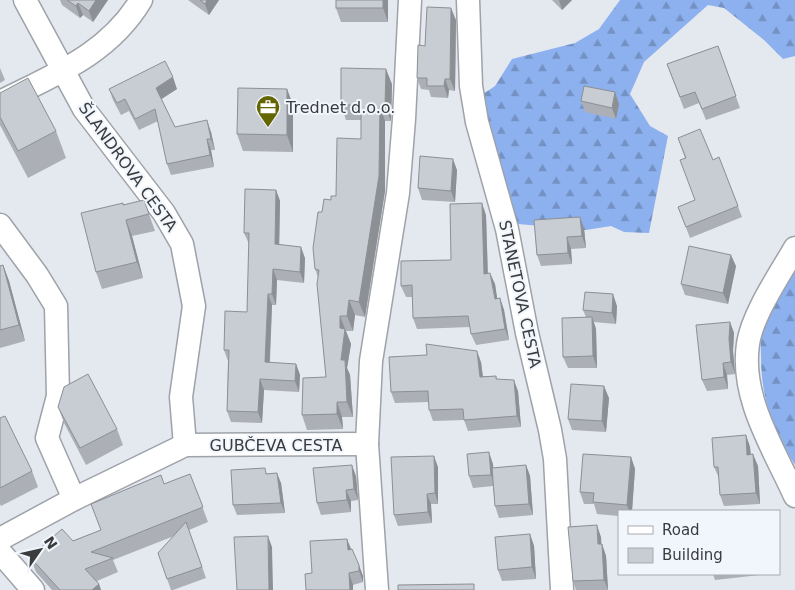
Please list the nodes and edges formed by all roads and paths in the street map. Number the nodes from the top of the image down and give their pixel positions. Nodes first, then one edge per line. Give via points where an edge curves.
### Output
1 (24, 0) edge
2 (141, 0) edge
3 (410, 0) edge
4 (468, 0) edge
5 (62, 71) junction
6 (0, 102) edge
7 (0, 226) edge
8 (795, 248) edge
9 (367, 444) junction
10 (186, 445) junction
11 (795, 496) edge
12 (74, 499) junction
13 (0, 539) edge
14 (0, 552) edge
15 (33, 590) edge
16 (377, 590) edge
17 (562, 590) edge

1 - 5 street, ŠLANDROVA CESTA
2 - 5 street via 112,39
3 - 9 street via 398,193 371,361
4 - 17 street, STANETOVA CESTA via 471,86 476,122 507,229 555,460
5 - 6 street
5 - 10 street, ŠLANDROVA CESTA via 84,109 164,213 182,244 194,306 181,397
7 - 12 street via 56,306 58,396 47,438
8 - 11 street via 764,300 754,326 748,344 748,375 756,412
9 - 10 street, GUBČEVA CESTA
9 - 16 street
10 - 12 street
12 - 13 street
14 - 15 street

